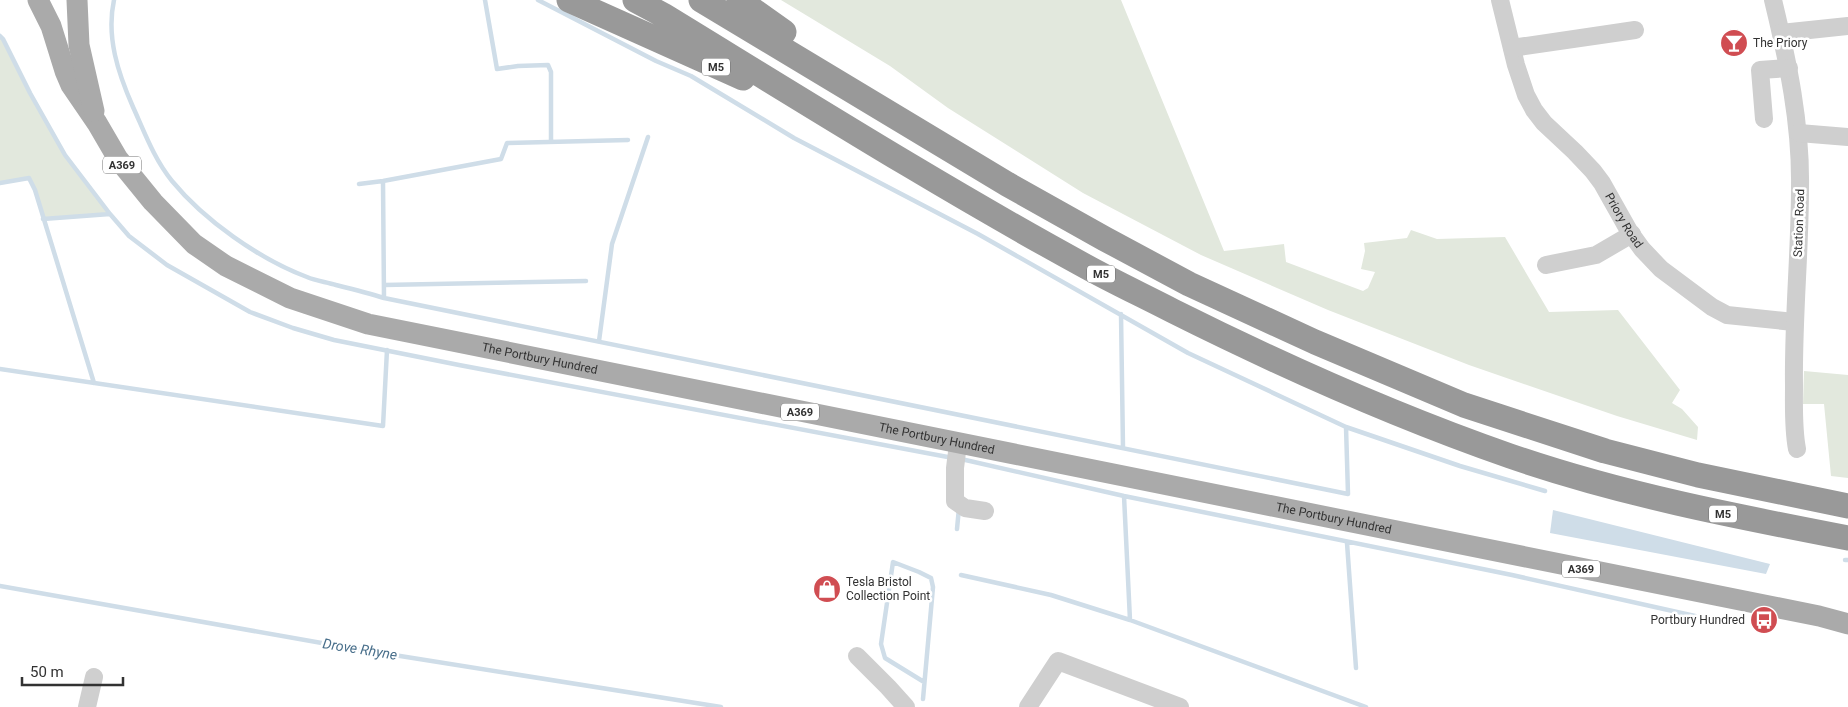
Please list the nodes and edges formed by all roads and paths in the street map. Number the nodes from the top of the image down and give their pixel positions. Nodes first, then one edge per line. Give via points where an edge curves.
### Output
1 (38, 0) edge
2 (77, 0) edge
3 (570, 0) edge
4 (635, 0) edge
5 (701, 0) edge
6 (739, 0) edge
7 (1500, 0) edge
8 (1773, 0) edge
9 (1848, 26) edge
10 (1634, 30) dead end
11 (1781, 33) junction
12 (1512, 48) junction
13 (1789, 68) junction
14 (807, 103) junction
15 (1764, 119) dead end
16 (97, 124) junction
17 (1796, 124) junction
18 (926, 134) junction
19 (1848, 137) edge
20 (1632, 234) junction
21 (1546, 265) dead end
22 (1794, 322) junction
23 (958, 444) junction
24 (1797, 449) dead end
25 (1848, 506) edge
26 (985, 511) dead end
27 (1848, 538) edge
28 (1848, 624) edge
29 (857, 656) dead end
30 (94, 678) dead end
31 (87, 707) edge
32 (906, 707) edge
33 (1028, 707) edge
34 (1180, 707) edge

1 - 16 main road, The Portbury Hundred via 51,26 65,71
2 - 16 main road, The Portbury Hundred via 79,45
3 - 14 highway, M5 via 718,68
4 - 14 highway, M5
5 - 18 highway
6 - 18 highway
7 - 12 street, Priory Road
8 - 11 street, Station Road
9 - 11 street
10 - 12 street
11 - 13 street, Station Road
12 - 20 street, Priory Road via 1526,95 1534,110 1593,171
13 - 15 street via 1760,70
13 - 17 street, Station Road
14 - 27 highway, M5 via 1087,267 1295,370 1380,407 1588,481 1693,508
16 - 23 main road, The Portbury Hundred / A369 via 133,180 194,244 226,266 290,298 368,324
17 - 19 street
17 - 22 street, Station Road via 1800,187
18 - 25 highway via 1007,184 1189,284 1464,405 1605,451
20 - 21 street via 1596,255
20 - 22 street, Priory Road via 1661,269 1712,308 1727,315
22 - 24 street, Station Road
23 - 26 street via 955,501 966,508
23 - 28 main road, The Portbury Hundred / A369
29 - 32 street
30 - 31 street
33 - 34 street via 1058,661

